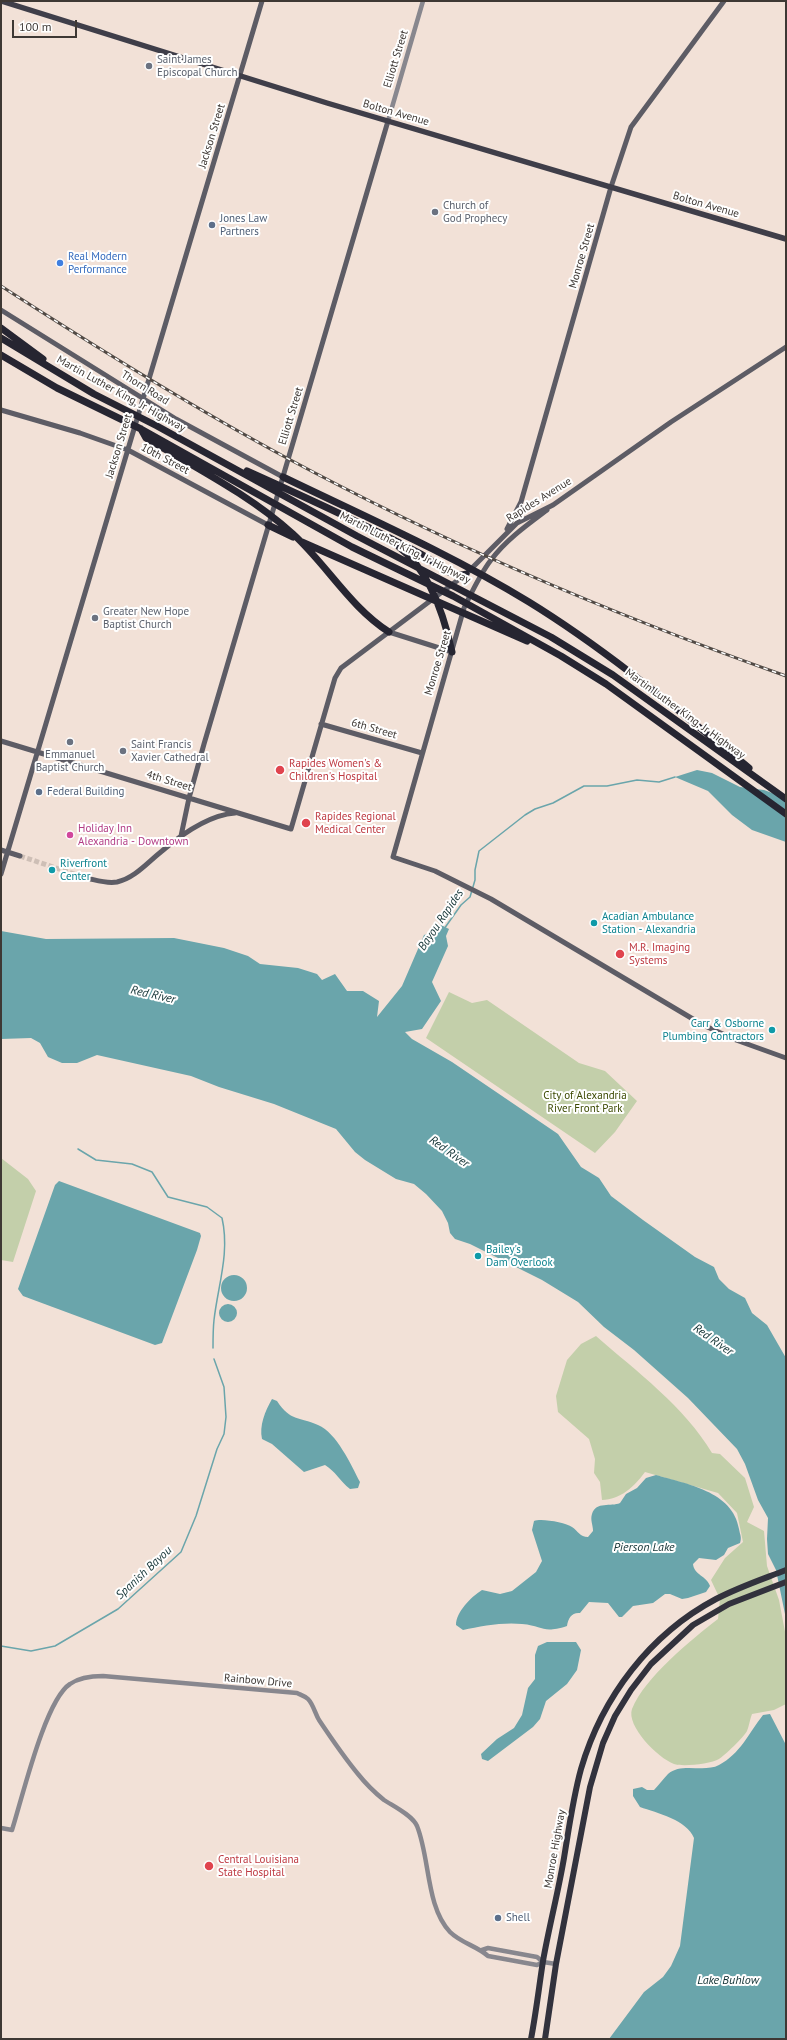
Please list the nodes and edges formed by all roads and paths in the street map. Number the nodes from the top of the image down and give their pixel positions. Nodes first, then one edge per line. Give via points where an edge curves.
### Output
1 (1, 1) edge
2 (262, 1) edge
3 (423, 1) edge
4 (724, 1) edge
5 (240, 76) junction
6 (388, 121) junction
7 (611, 187) junction
8 (786, 239) edge
9 (1, 310) edge
10 (1, 328) edge
11 (1, 338) edge
12 (786, 347) edge
13 (1, 354) edge
14 (80, 386) junction
15 (143, 399) junction
16 (1, 410) edge
17 (141, 429) junction
18 (128, 450) junction
19 (210, 455) junction
20 (283, 477) junction
21 (553, 505) junction
22 (268, 526) junction
23 (386, 537) junction
24 (501, 538) junction
25 (466, 574) junction
26 (434, 597) junction
27 (389, 632) junction
28 (452, 652) junction
29 (561, 656) junction
30 (321, 724) junction
31 (1, 741) edge
32 (38, 752) junction
33 (422, 753) junction
34 (189, 798) junction
35 (786, 799) edge
36 (240, 813) junction
37 (786, 814) edge
38 (181, 836) junction
39 (1, 850) edge
40 (8, 852) junction
41 (20, 856) tunnel mouth
42 (1, 874) edge
43 (86, 878) tunnel mouth
44 (786, 1058) edge
45 (786, 1570) edge
46 (786, 1582) edge
47 (1, 1828) edge
48 (482, 1950) junction
49 (543, 1962) junction
50 (556, 1964) junction
51 (531, 2039) edge
52 (545, 2039) edge

1 - 5 main road, Bolton Avenue
2 - 5 main road, Jackson Street
3 - 6 street, Elliott Street
4 - 7 main road, Monroe Street via 631,127
5 - 6 main road, Bolton Avenue
5 - 15 main road, Jackson Street
6 - 7 main road, Bolton Avenue
6 - 20 main road, Elliott Street
7 - 8 main road, Bolton Avenue
7 - 24 main road, Monroe Street via 521,502
9 - 15 main road, Thorn Road
10 - 14 highway
11 - 14 highway, Martin Luther King, Jr Highway
12 - 21 main road, Rapides Avenue via 671,422
13 - 17 highway, Martin Luther King, Jr Highway via 57,388
14 - 19 highway, Martin Luther King, Jr Highway
15 - 18 main road, Jackson Street
15 - 20 main road, Thorn Road
16 - 18 main road, 10th Street
17 - 27 highway via 146,438 266,511 295,536 369,618
17 - 29 highway, Martin Luther King, Jr Highway via 352,547 453,596
18 - 22 main road, 10th Street
18 - 32 main road, Jackson Street
19 - 23 highway
19 - 35 highway, Martin Luther King, Jr Highway via 357,536 551,637 613,675
20 - 22 main road, Elliott Street
20 - 35 highway via 444,555 529,602 646,684
21 - 24 main road, Rapides Avenue via 517,523
21 - 28 main road, Monroe Street via 518,532 491,560 476,582 464,608
22 - 29 highway
22 - 34 main road, Elliott Street
23 - 25 highway via 422,554 452,574
23 - 26 highway via 414,560
24 - 25 main road, Rapides Avenue
25 - 26 main road, Rapides Avenue
26 - 27 main road, Rapides Avenue
26 - 28 highway
27 - 28 main road
27 - 30 main road, Rapides Avenue via 337,674
28 - 33 main road, Monroe Street
29 - 37 highway, Martin Luther King, Jr Highway via 606,684
30 - 33 main road, 6th Street
30 - 36 main road, 4th Street via 291,829
31 - 32 main road, 4th Street
32 - 34 main road, 4th Street
32 - 40 main road, Jackson Street
33 - 44 main road, Monroe Street via 393,856 416,863 491,899 703,1024 736,1040
34 - 36 main road, 4th Street
34 - 38 main road, Elliott Street
36 - 38 main road via 218,816
38 - 43 main road via 124,880 110,883
39 - 40 main road
40 - 41 main road
40 - 42 main road, Jackson Street
45 - 49 highway, Monroe Highway via 728,1593 668,1632 629,1673 599,1721 574,1798
46 - 50 highway via 736,1601 705,1617 669,1646 638,1680 615,1716 595,1768
47 - 48 street, Rainbow Drive via 12,1830 46,1721 54,1703 70,1684 91,1676 102,1676 297,1693 311,1702 320,1721 369,1788 401,1810 417,1825 440,1919 458,1939
48 - 49 street, Rainbow Drive via 488,1948 538,1957
48 - 49 street, Rainbow Drive via 488,1956 537,1965
49 - 50 street, Rainbow Drive
49 - 51 highway, Monroe Highway
50 - 52 highway

